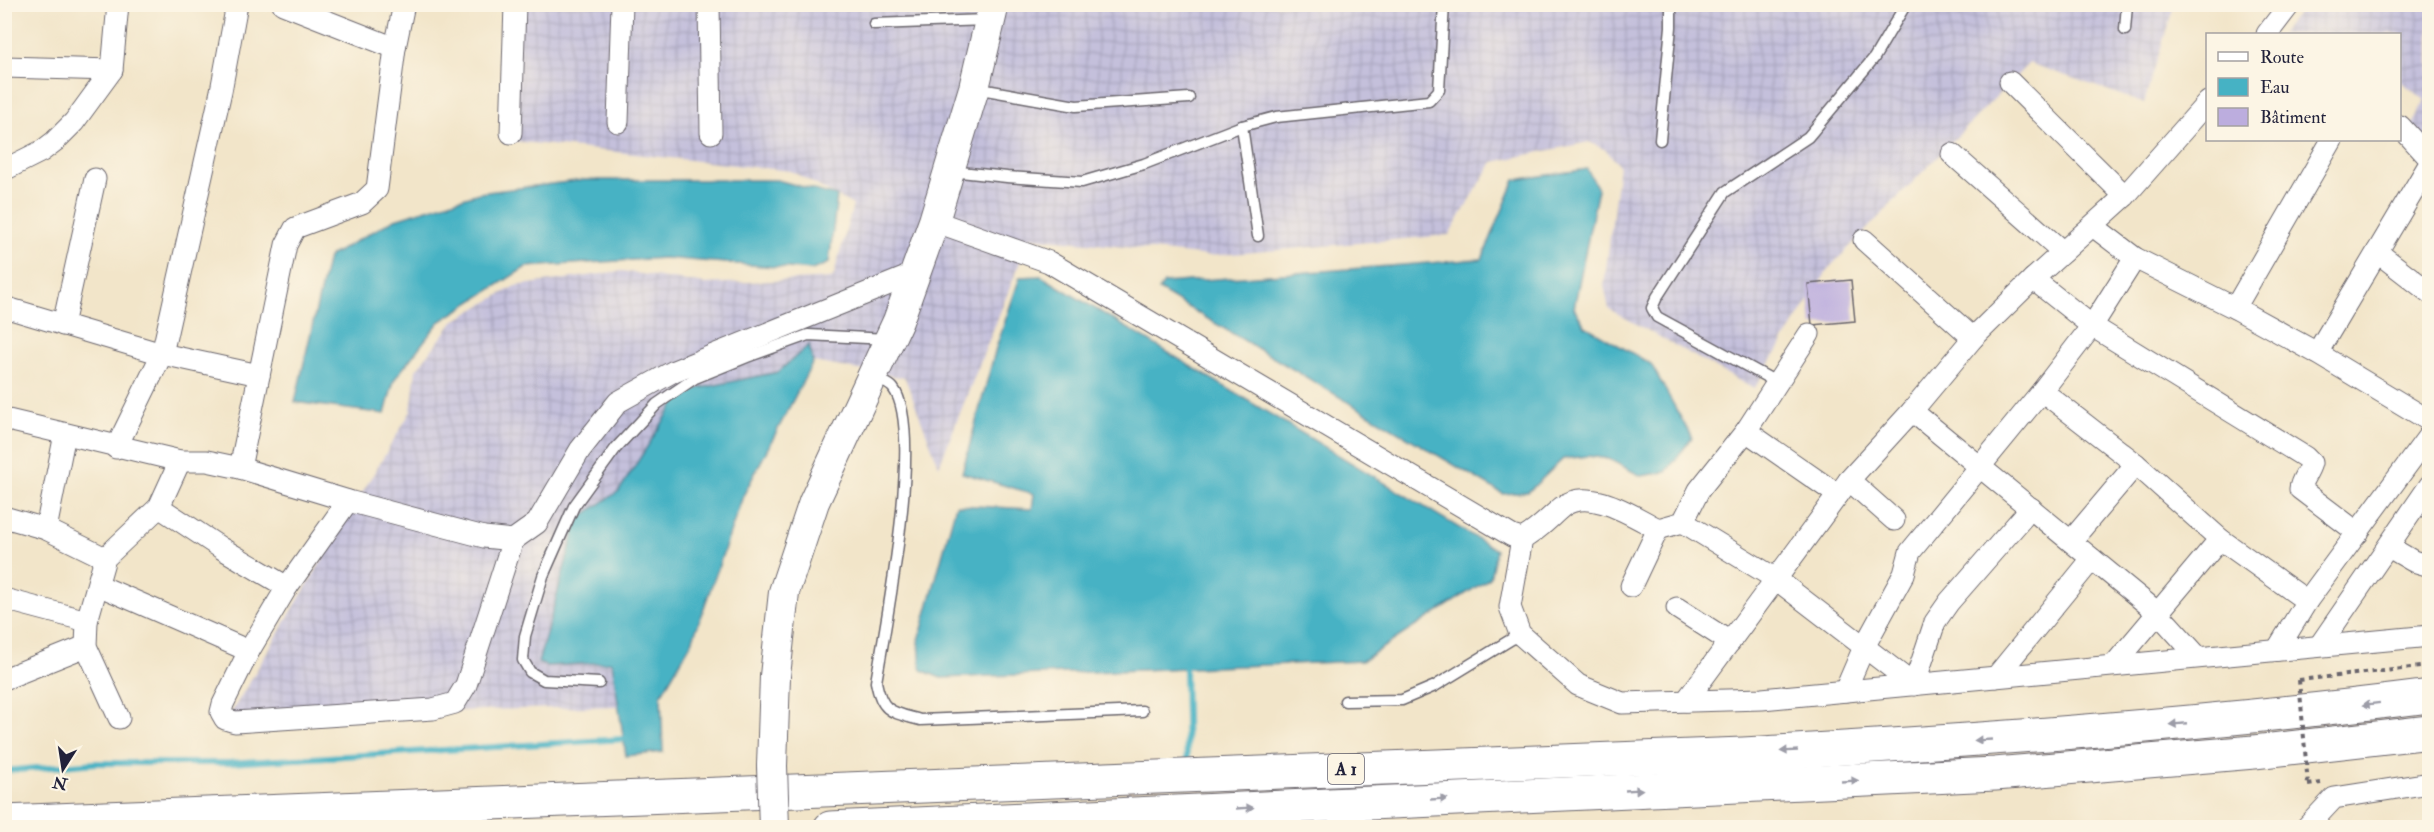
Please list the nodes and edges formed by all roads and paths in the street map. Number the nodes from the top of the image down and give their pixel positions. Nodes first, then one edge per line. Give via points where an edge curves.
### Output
1 (118, 4) edge
2 (237, 4) edge
3 (283, 4) edge
4 (404, 4) edge
5 (515, 4) edge
6 (622, 4) edge
7 (709, 4) edge
8 (1444, 4) edge
9 (1671, 4) edge
10 (1906, 4) edge
11 (2127, 4) edge
12 (2290, 4) edge
13 (992, 12) edge
14 (874, 24) dead end
15 (2125, 30) dead end
16 (2268, 33) edge
17 (395, 48) junction
18 (4, 67) edge
19 (111, 70) junction
20 (2010, 82) dead end
21 (974, 88) junction
22 (1189, 98) dead end
23 (2206, 104) edge
24 (618, 122) dead end
25 (1242, 126) junction
26 (2401, 127) edge
27 (511, 133) dead end
28 (711, 133) dead end
29 (1660, 140) dead end
30 (2331, 141) edge
31 (1952, 154) dead end
32 (2430, 161) edge
33 (4, 170) edge
34 (949, 171) junction
35 (95, 179) dead end
36 (2125, 196) junction
37 (933, 221) junction
38 (2093, 226) junction
39 (1258, 236) dead end
40 (1864, 240) dead end
41 (2063, 252) junction
42 (2376, 252) junction
43 (2135, 258) junction
44 (914, 274) junction
45 (2033, 279) junction
46 (2430, 293) edge
47 (4, 307) edge
48 (2235, 308) junction
49 (63, 325) junction
50 (2092, 326) junction
51 (1809, 334) dead end
52 (1973, 338) junction
53 (891, 339) junction
54 (2317, 353) junction
55 (162, 354) junction
56 (259, 375) junction
57 (873, 376) junction
58 (1778, 383) junction
59 (2042, 391) junction
60 (1912, 411) junction
61 (4, 419) edge
62 (2430, 421) edge
63 (1746, 431) junction
64 (65, 434) junction
65 (2430, 434) edge
66 (116, 448) junction
67 (180, 461) junction
68 (2136, 464) junction
69 (1980, 465) junction
70 (240, 468) junction
71 (2430, 485) edge
72 (1843, 487) junction
73 (348, 501) junction
74 (159, 507) junction
75 (2031, 508) junction
76 (4, 517) edge
77 (1894, 520) dead end
78 (1683, 522) junction
79 (46, 529) junction
80 (1658, 529) junction
81 (2358, 533) junction
82 (1522, 539) junction
83 (2220, 539) junction
84 (513, 540) junction
85 (2071, 541) junction
86 (2389, 547) junction
87 (105, 558) junction
88 (2092, 558) junction
89 (2430, 566) edge
90 (1776, 579) junction
91 (98, 585) junction
92 (1631, 586) dead end
93 (287, 587) junction
94 (4, 599) edge
95 (2307, 601) junction
96 (1677, 609) dead end
97 (2158, 613) junction
98 (87, 621) junction
99 (1520, 634) junction
100 (2430, 636) edge
101 (1730, 642) junction
102 (2320, 645) junction
103 (86, 646) junction
104 (1864, 647) junction
105 (2277, 650) junction
106 (249, 651) junction
107 (2198, 657) junction
108 (2114, 665) junction
109 (2430, 666) edge
110 (1996, 677) junction
111 (4, 679) edge
112 (599, 683) dead end
113 (1914, 685) junction
114 (1845, 691) junction
115 (2430, 696) edge
116 (1345, 701) dead end
117 (1686, 701) junction
118 (1142, 711) dead end
119 (119, 718) dead end
120 (2430, 732) edge
121 (2430, 783) edge
122 (2308, 784) dead end
123 (4, 822) edge
124 (774, 828) edge
125 (830, 828) edge
126 (2306, 828) edge

1 - 19 street
2 - 55 street
3 - 17 street
4 - 17 street
5 - 27 street
6 - 24 street
7 - 28 street
8 - 25 lane via 1439,90 1429,101 1276,117
9 - 29 lane
10 - 58 lane via 1874,58 1808,137 1725,192 1652,308 1657,316
11 - 15 lane
12 - 16 street
13 - 14 lane
13 - 21 street
17 - 56 street via 377,189 362,202 294,228 286,245
18 - 19 street
19 - 33 street via 74,123 55,141
20 - 36 street
21 - 22 lane via 1076,106
21 - 34 street
23 - 36 street
25 - 34 lane via 1144,164 1082,182
25 - 39 lane
26 - 32 street
30 - 48 street
31 - 41 street
32 - 42 street
34 - 37 street
35 - 49 street
36 - 38 street
37 - 44 street
37 - 82 street via 1049,262
38 - 41 street
38 - 43 street
40 - 52 street
41 - 45 street
42 - 46 street
42 - 54 street
43 - 48 street
43 - 50 street
44 - 53 street
44 - 84 street via 674,370 618,402 580,450 537,523
45 - 50 street
45 - 52 street
47 - 49 street
48 - 54 street
49 - 55 street
50 - 59 street
50 - 81 street via 2305,457 2311,463 2300,489
51 - 58 street
52 - 60 street
53 - 57 street
53 - 112 lane via 808,335 747,357 695,378 657,404 616,448 574,506 543,576 525,636 523,660 530,672 544,680
54 - 62 street
55 - 56 street
55 - 66 street
56 - 70 street
57 - 118 lane via 892,388 900,405 906,442 903,505 876,682 879,698 889,711 920,720
57 - 124 street, bridge via 814,502 784,592 775,676
58 - 63 street
59 - 68 street
59 - 69 street
60 - 69 street
60 - 72 street
61 - 64 street
63 - 72 street
63 - 78 street via 1699,490
64 - 66 street
64 - 79 street
65 - 81 street
66 - 67 street
67 - 70 street via 207,461
67 - 74 street
68 - 83 street
68 - 85 street
69 - 75 street
69 - 104 street via 1910,552 1904,574
70 - 73 street
71 - 86 street
72 - 77 street
72 - 90 street
73 - 84 street via 484,537
73 - 93 street
74 - 87 street
74 - 93 street
75 - 85 street
75 - 113 street via 1935,622
76 - 79 street
78 - 80 street
78 - 90 street
79 - 87 street
80 - 82 street via 1591,499 1565,505
80 - 92 street
81 - 95 street
82 - 99 street via 1510,607
83 - 95 street
83 - 97 street
84 - 106 street via 466,686 455,703 433,709 235,722 225,719 222,704
85 - 88 street
86 - 89 street
86 - 102 street
87 - 91 street
88 - 97 street
88 - 110 street
90 - 101 street
90 - 104 street
91 - 98 street
91 - 106 street
93 - 106 street
94 - 98 street
95 - 105 street
96 - 101 street
97 - 107 street
97 - 108 street
98 - 103 street
99 - 116 lane via 1435,686 1402,700
99 - 117 street via 1578,685 1622,703
100 - 102 street
101 - 117 street
102 - 105 street
103 - 111 street
103 - 119 street
104 - 113 street
104 - 114 street
105 - 107 street
107 - 108 street
108 - 110 street
109 - 122 path, bridge via 2299,680
110 - 113 street
113 - 114 street
114 - 117 street
115 -> 123 highway, A 1 via 2259,717 2006,739 1743,754
125 -> 120 highway, A 1 via 1995,774
121 - 126 street via 2334,798

